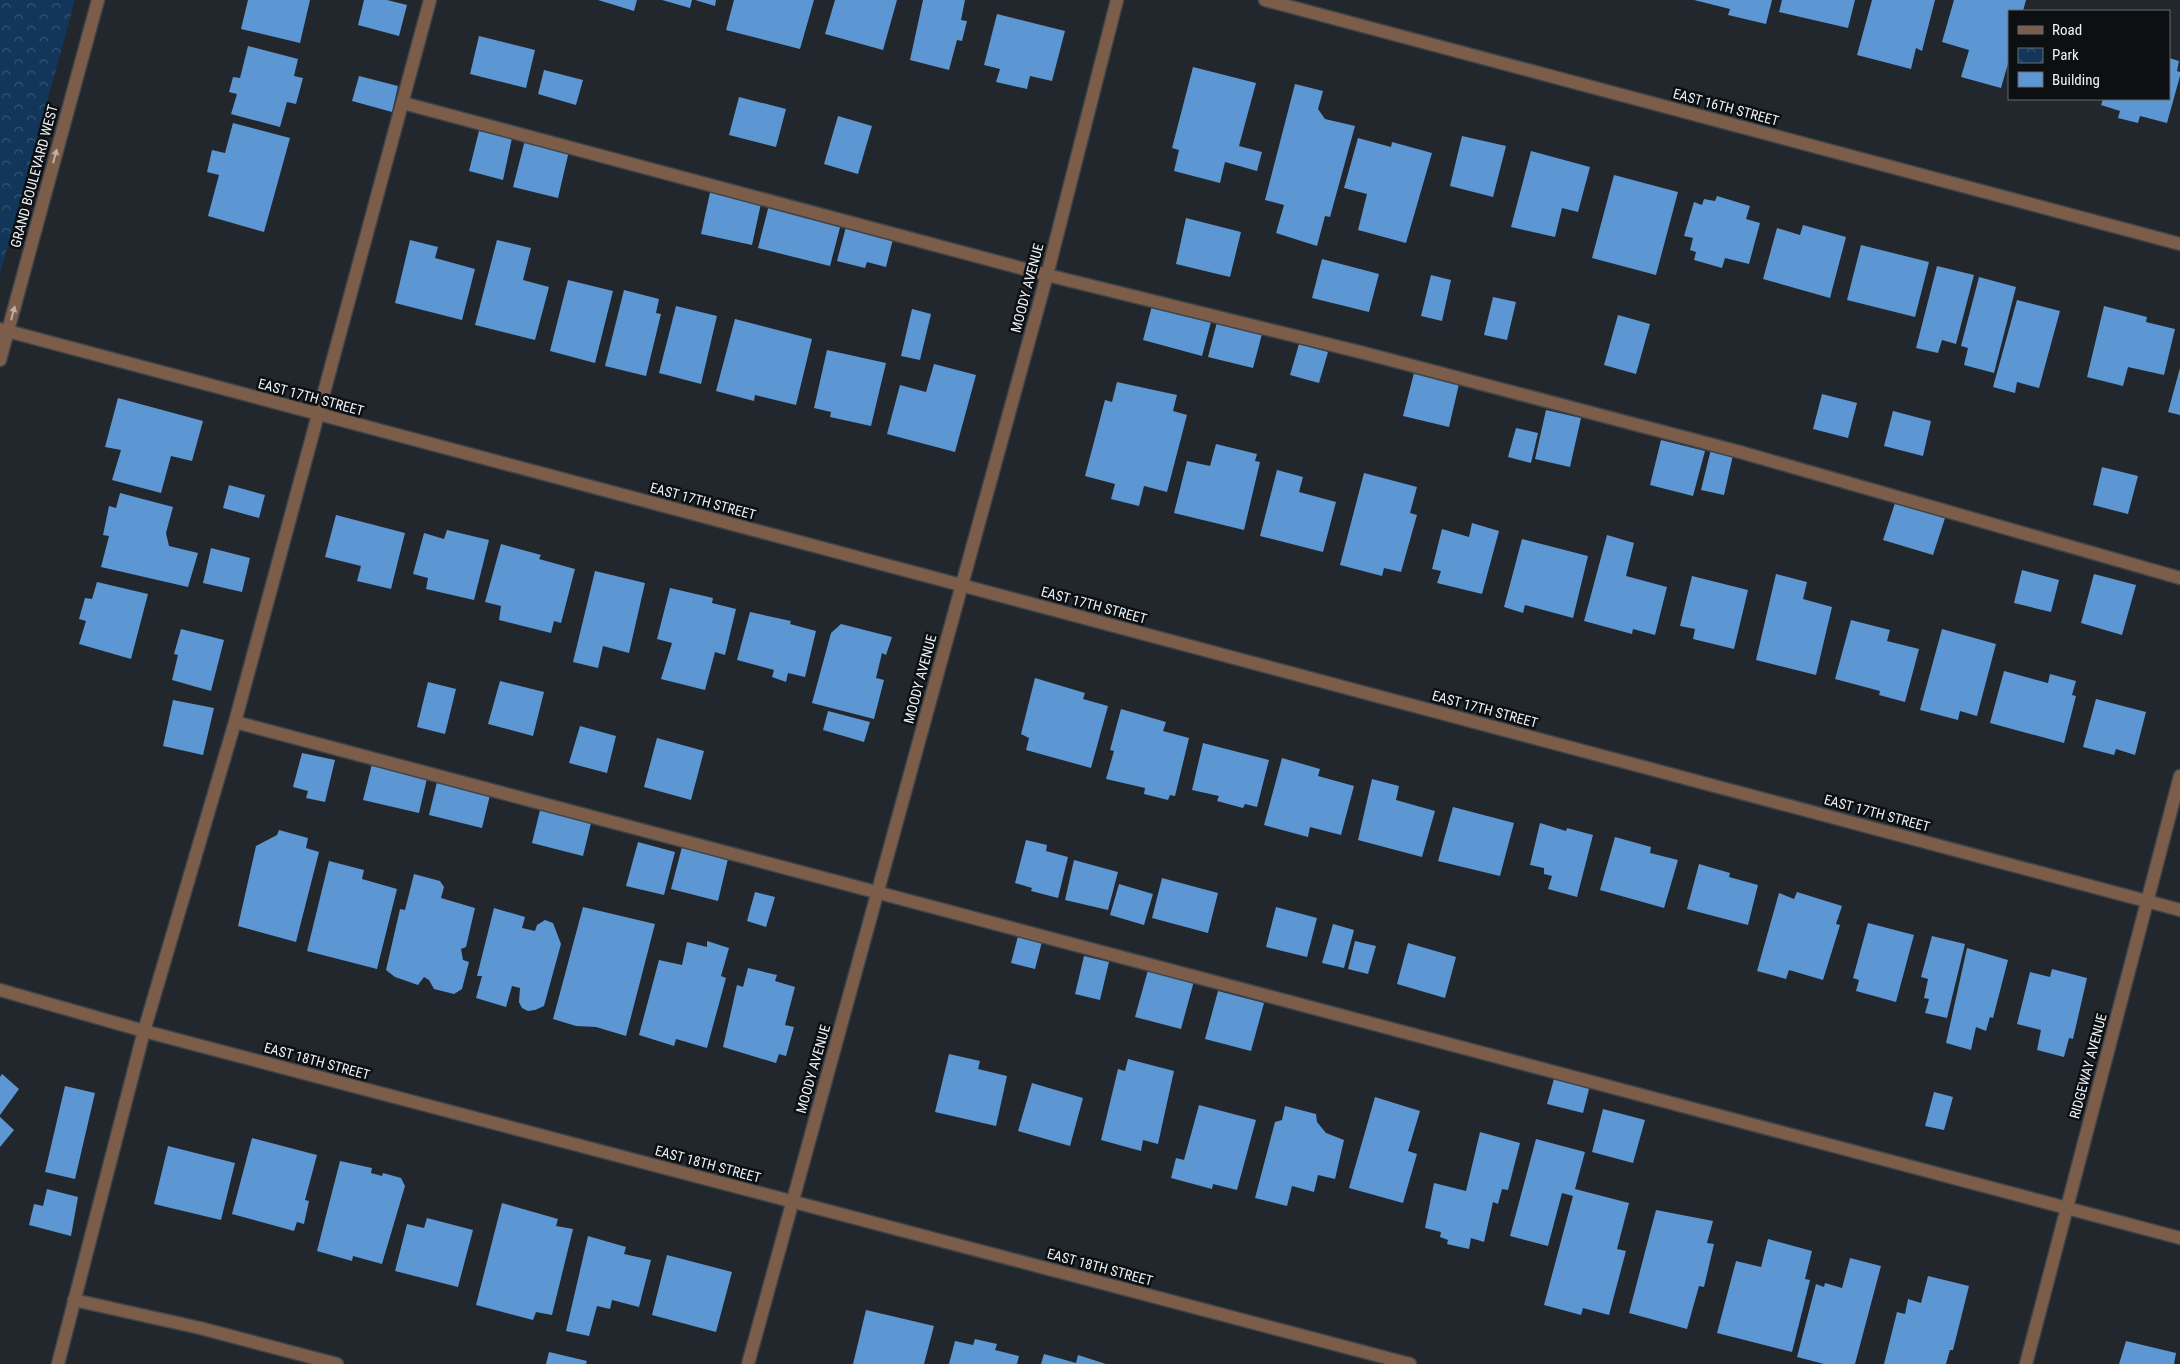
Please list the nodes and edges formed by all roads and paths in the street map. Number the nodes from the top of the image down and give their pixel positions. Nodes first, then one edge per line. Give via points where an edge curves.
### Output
1 (98, 0) edge
2 (430, 0) edge
3 (1117, 0) edge
4 (1265, 0) edge
5 (403, 103) junction
6 (2180, 244) edge
7 (1047, 275) junction
8 (4, 330) edge
9 (0, 360) edge
10 (319, 415) junction
11 (2180, 578) edge
12 (961, 586) junction
13 (235, 722) junction
14 (2180, 776) edge
15 (878, 892) junction
16 (2146, 901) junction
17 (2180, 910) edge
18 (0, 990) edge
19 (144, 1031) junction
20 (792, 1202) junction
21 (2067, 1208) junction
22 (2180, 1238) edge
23 (74, 1300) junction
24 (58, 1364) edge
25 (337, 1364) edge
26 (748, 1364) edge
27 (1410, 1364) edge
28 (2026, 1364) edge

8 -> 1 street, GRAND BOULEVARD WEST
2 - 5 street
3 - 7 street, MOODY AVENUE
4 - 6 street, EAST 16TH STREET
5 - 7 street
5 - 10 street
7 - 11 street via 1364,352 1740,452
7 - 12 street, MOODY AVENUE
8 - 9 street, GRAND BOULEVARD WEST
8 - 10 street, EAST 17TH STREET
10 - 12 street, EAST 17TH STREET
10 - 13 street
12 - 15 street, MOODY AVENUE
12 - 16 street, EAST 17TH STREET
13 - 15 street
13 - 19 street
14 - 16 street, RIDGEWAY AVENUE
15 - 20 street, MOODY AVENUE
15 - 21 street
16 - 17 street, EAST 17TH STREET
16 - 21 street, RIDGEWAY AVENUE
18 - 19 street, EAST 18TH STREET
19 - 20 street, EAST 18TH STREET
19 - 23 street
20 - 26 street, MOODY AVENUE
20 - 27 street, EAST 18TH STREET
21 - 22 street
21 - 28 street, RIDGEWAY AVENUE
23 - 24 street
23 - 25 street via 200,1328

